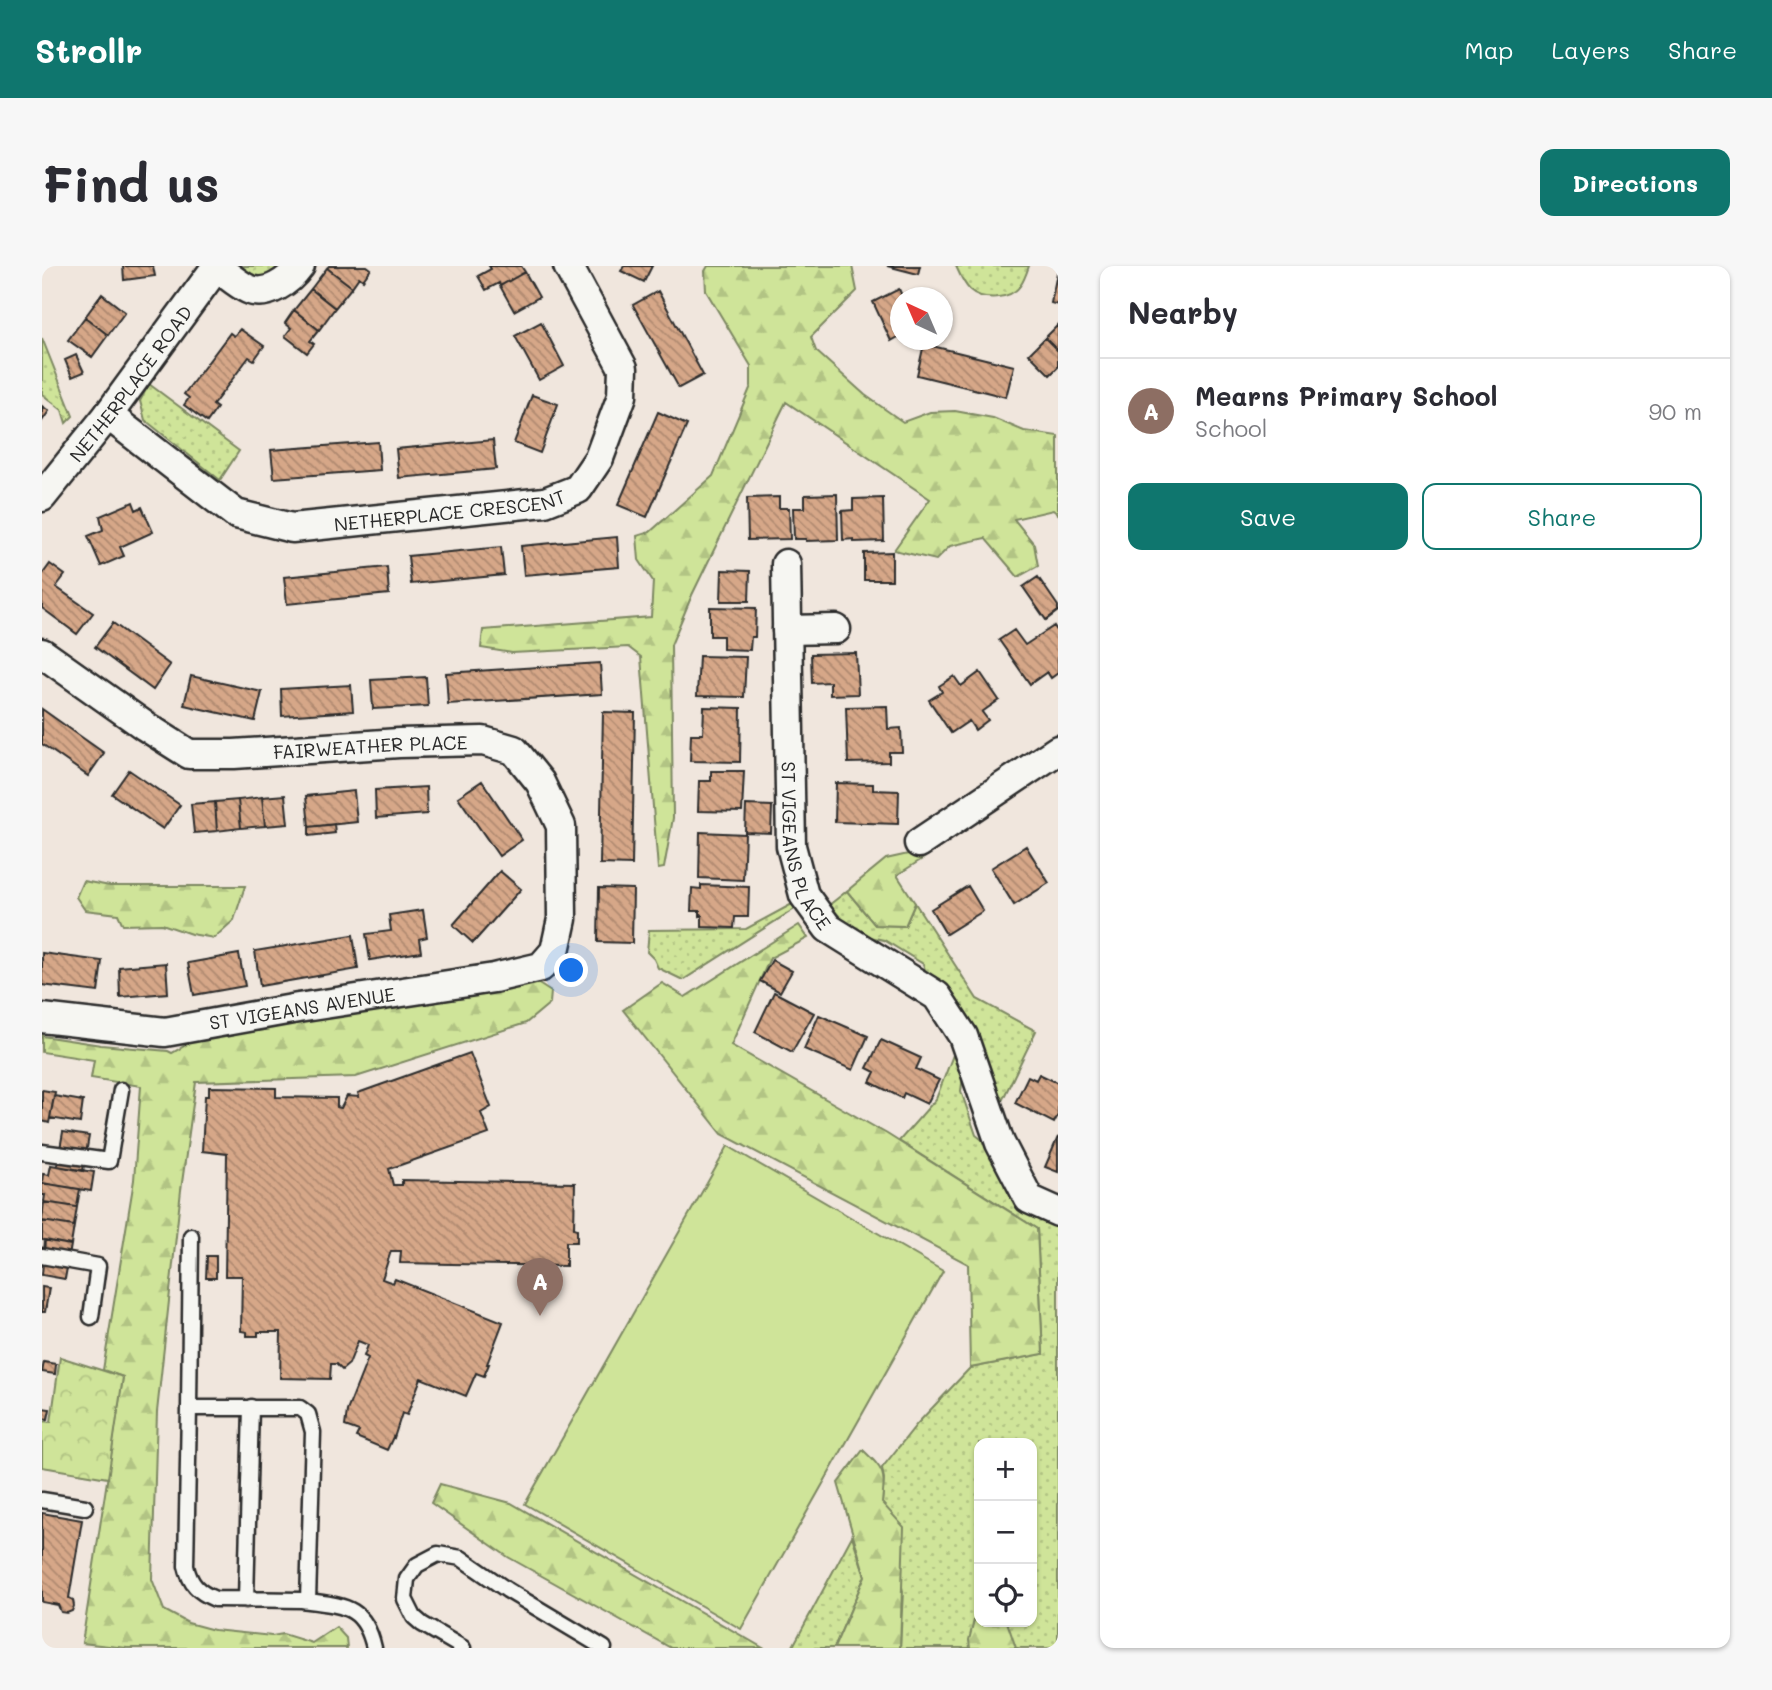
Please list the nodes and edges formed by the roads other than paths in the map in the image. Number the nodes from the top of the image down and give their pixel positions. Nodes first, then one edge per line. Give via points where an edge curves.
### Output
1 (217, 266) edge
2 (300, 266) edge
3 (568, 266) edge
4 (108, 415) junction
5 (42, 497) edge
6 (786, 564) dead end
7 (836, 629) dead end
8 (787, 630) junction
9 (42, 653) edge
10 (1058, 750) edge
11 (919, 843) dead end
12 (555, 951) joint
13 (42, 1018) edge
14 (121, 1090) dead end
15 (42, 1152) edge
16 (1058, 1212) edge
17 (191, 1236) dead end
18 (42, 1256) edge
19 (92, 1317) dead end
20 (251, 1407) junction
21 (189, 1408) junction
22 (42, 1500) edge
23 (85, 1507) dead end
24 (246, 1600) junction
25 (308, 1601) junction
26 (374, 1648) edge
27 (463, 1648) edge
28 (604, 1648) edge

1 - 2 street, NETHERPLACE ROAD via 251,290 265,290 288,281
1 - 4 street, NETHERPLACE ROAD
3 - 4 street, NETHERPLACE CRESCENT via 623,368 622,396 599,458 578,489 545,502 292,528 236,514
4 - 5 street, NETHERPLACE ROAD
6 - 8 street, ST VIGEANS PLACE
7 - 8 street
8 - 16 street, ST VIGEANS PLACE via 791,846 804,895 828,928 937,996 963,1036 1000,1143 1029,1199
9 - 12 street, FAIRWEATHER PLACE via 189,754 483,741 514,750 540,782 561,826 562,919
10 - 11 street
12 - 13 street, ST VIGEANS AVENUE via 541,967 494,978 165,1031
14 - 15 lane via 109,1161
17 - 21 lane
18 - 19 lane via 98,1266
20 - 21 lane
20 - 24 lane
20 - 25 lane via 300,1408 308,1414 313,1432
21 - 24 lane via 189,1581 215,1599
22 - 23 lane
24 - 25 lane
25 - 26 lane via 341,1605 360,1617
27 - 28 lane via 422,1624 405,1599 407,1579 417,1565 439,1554 461,1558

